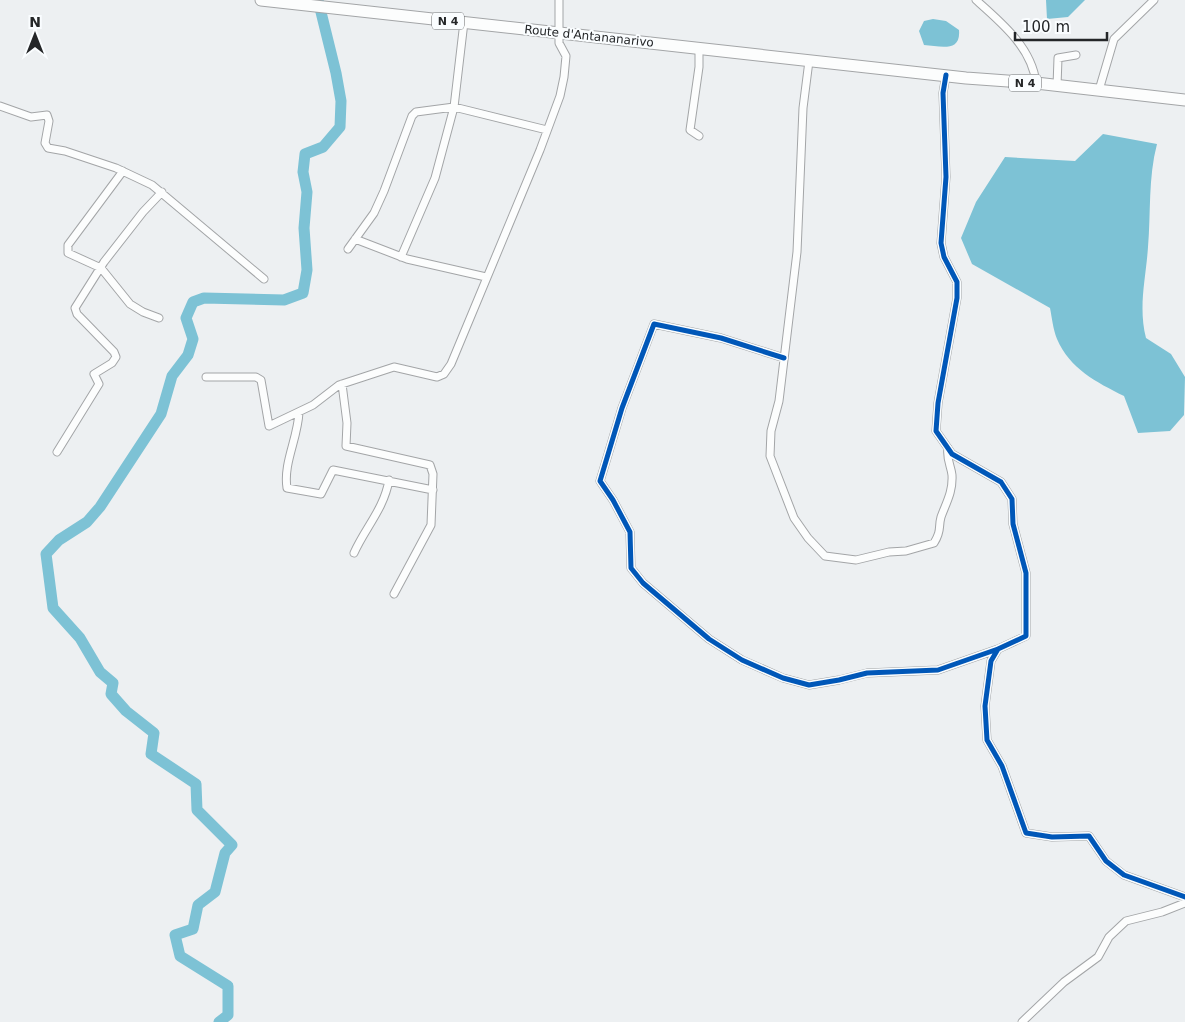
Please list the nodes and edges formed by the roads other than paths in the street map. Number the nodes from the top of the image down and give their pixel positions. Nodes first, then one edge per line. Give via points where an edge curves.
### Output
1 (261, 0) edge
2 (559, 0) edge
3 (976, 0) edge
4 (1154, 0) edge
5 (464, 22) junction
6 (559, 34) junction
7 (699, 47) junction
8 (1076, 55) dead end
9 (809, 61) junction
10 (946, 76) junction
11 (1036, 83) junction
12 (1057, 86) junction
13 (1099, 90) junction
14 (1185, 100) edge
15 (0, 106) edge
16 (454, 107) junction
17 (548, 130) junction
18 (699, 136) dead end
19 (123, 171) junction
20 (162, 192) junction
21 (355, 239) junction
22 (348, 249) dead end
23 (401, 257) junction
24 (101, 268) junction
25 (486, 278) junction
26 (264, 279) dead end
27 (159, 318) dead end
28 (784, 358) junction
29 (206, 377) dead end
30 (342, 384) junction
31 (299, 412) junction
32 (948, 448) junction
33 (57, 452) dead end
34 (389, 480) junction
35 (432, 490) junction
36 (354, 553) dead end
37 (394, 594) dead end
38 (998, 649) junction
39 (1185, 897) edge
40 (1185, 904) edge
41 (1022, 1022) edge

1 - 5 main road, Route d'Antananarivo / N 4
2 - 6 street
3 - 11 street via 1026,53 1034,66
4 - 13 street via 1114,38
5 - 6 main road, Route d'Antananarivo / N 4
5 - 16 street
6 - 7 main road, Route d'Antananarivo / N 4
6 - 17 street via 559,43 566,56 564,77
7 - 9 main road, Route d'Antananarivo / N 4
7 - 18 street via 690,130
8 - 12 street via 1058,58
9 - 10 main road, Route d'Antananarivo / N 4
9 - 28 street via 802,108 797,252
10 - 11 main road, N 4
10 - 32 street via 943,93 946,177 941,243 944,258 957,282 957,298 936,431
11 - 12 main road, N 4
12 - 13 main road, N 4
13 - 14 main road, N 4
15 - 19 street via 31,117 47,116 45,143 48,148
16 - 17 street
16 - 21 street via 416,112 412,116 374,213
16 - 23 street via 435,178
17 - 25 street
19 - 20 street
19 - 24 street via 68,245 68,253
20 - 24 street
20 - 26 street
21 - 22 street
21 - 23 street
23 - 25 street
24 - 27 street via 130,304
24 - 33 street via 76,308 77,314 116,357 94,374 99,384
25 - 30 street via 444,374 437,377 394,367
28 - 32 street via 779,401 771,431 770,456 794,518 825,556 856,560 934,543 941,532 940,519 952,491
28 - 38 street via 721,338 654,324 622,408 600,481 630,532 631,568 643,583 709,639 742,660 783,678 809,685 867,673 938,670
29 - 31 street via 256,377 261,380 269,426
30 - 31 street
30 - 35 street via 346,446 430,465
31 - 34 street via 299,427 285,474 287,488 321,494 333,470
32 - 38 street via 952,454 1001,482 1012,499 1013,524 1026,573 1026,636
34 - 35 street
34 - 36 street via 387,494
35 - 37 street via 432,525
38 - 39 street via 986,691 987,740 1002,766 1026,833 1052,838 1089,836 1106,861 1124,876
40 - 41 street via 1126,921 1109,936 1098,957 1064,982

